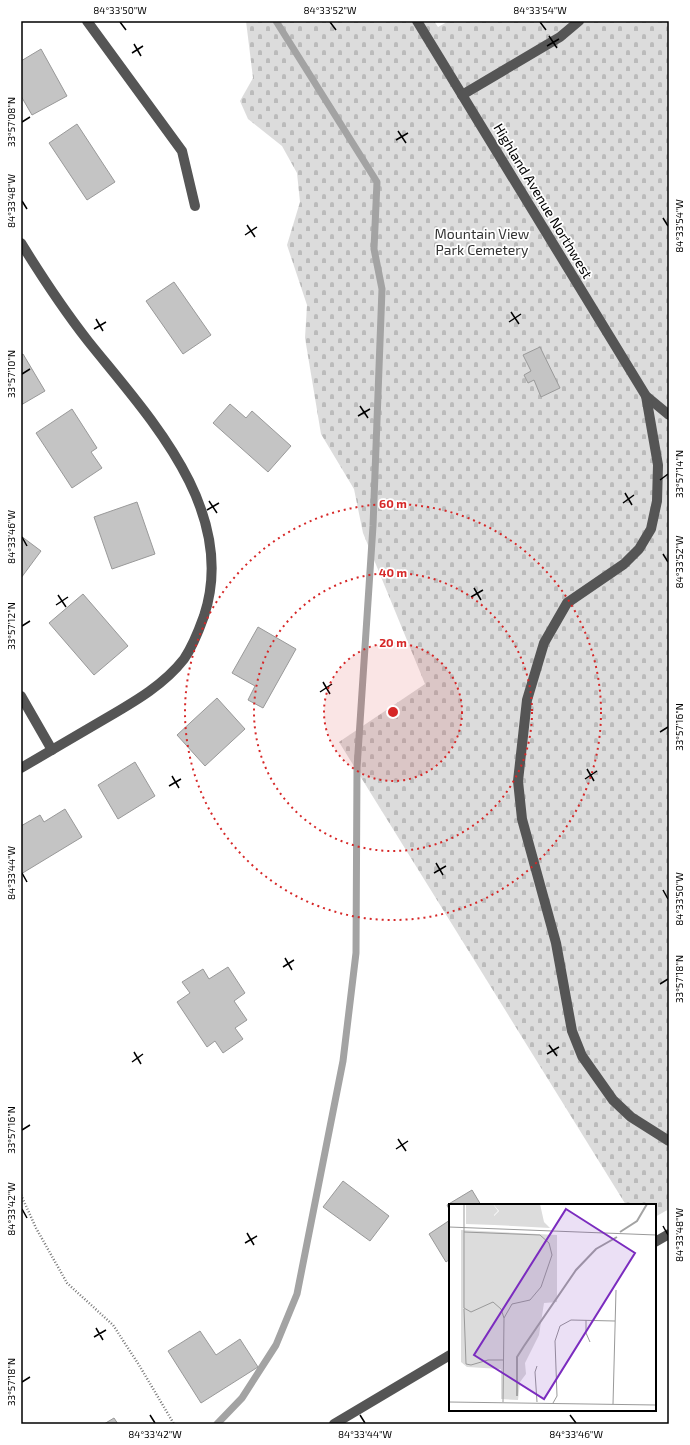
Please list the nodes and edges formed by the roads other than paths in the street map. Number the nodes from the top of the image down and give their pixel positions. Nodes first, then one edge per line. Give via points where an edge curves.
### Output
1 (87, 21) edge
2 (417, 21) edge
3 (579, 21) edge
4 (462, 95) junction
5 (195, 206) dead end
6 (21, 243) edge
7 (646, 396) junction
8 (669, 415) edge
9 (21, 696) edge
10 (52, 750) junction
11 (21, 768) edge
12 (669, 1141) edge
13 (669, 1234) edge
14 (656, 1241) edge
15 (449, 1356) edge
16 (334, 1424) edge

1 - 5 street via 182,151
2 - 4 street, Highland Avenue Northwest
3 - 4 street via 560,37
4 - 7 street, Highland Avenue Northwest
6 - 10 street via 51,294 145,410 180,462 202,511 211,555 209,601 198,632 184,658 160,683 144,695
7 - 8 street
7 - 12 street via 658,465 657,501 651,529 639,549 624,564 567,603 544,643 527,700 518,781 522,819 556,943 572,1031 582,1056 613,1100 631,1117
9 - 10 street
10 - 11 street
13 - 14 street
15 - 16 street

